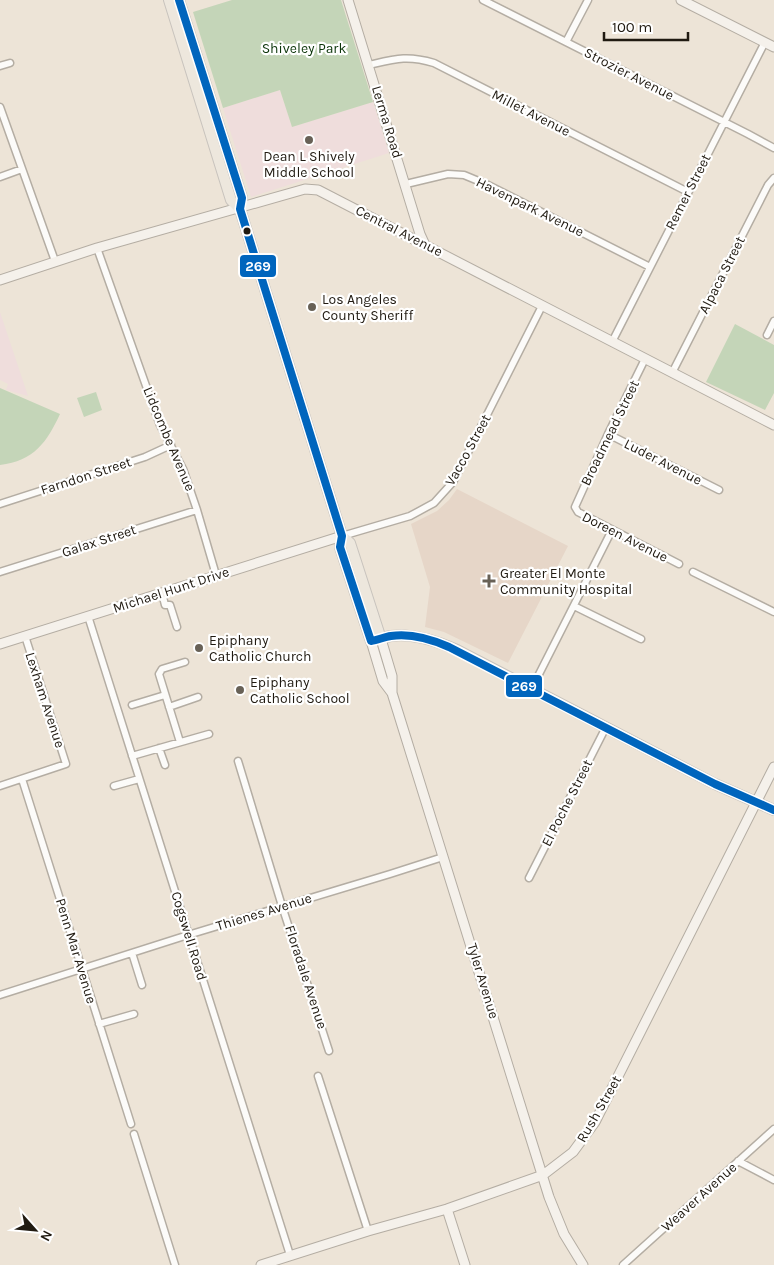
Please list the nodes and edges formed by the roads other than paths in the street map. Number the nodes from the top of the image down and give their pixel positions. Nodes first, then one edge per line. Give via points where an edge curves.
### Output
1 (169, 0) edge
2 (179, 0) edge
3 (348, 0) edge
4 (483, 0) edge
5 (588, 0) edge
6 (681, 0) edge
7 (566, 42) junction
8 (765, 42) junction
9 (774, 47) edge
10 (10, 63) dead end
11 (369, 65) junction
12 (0, 66) edge
13 (0, 107) edge
14 (724, 122) junction
15 (774, 148) edge
16 (22, 169) junction
17 (0, 177) edge
18 (774, 178) edge
19 (406, 184) junction
20 (688, 192) junction
21 (240, 209) junction
22 (425, 245) junction
23 (97, 248) junction
24 (55, 261) junction
25 (650, 267) junction
26 (0, 280) edge
27 (542, 306) junction
28 (774, 321) edge
29 (767, 335) dead end
30 (612, 342) junction
31 (645, 359) junction
32 (672, 373) junction
33 (774, 425) edge
34 (608, 434) junction
35 (171, 445) junction
36 (719, 490) dead end
37 (0, 504) edge
38 (575, 507) joint
39 (197, 510) junction
40 (612, 530) junction
41 (342, 536) junction
42 (679, 564) dead end
43 (0, 572) edge
44 (693, 572) dead end
45 (216, 575) junction
46 (162, 593) junction
47 (574, 606) junction
48 (774, 612) edge
49 (88, 616) junction
50 (177, 627) dead end
51 (25, 636) junction
52 (376, 640) junction
53 (641, 640) dead end
54 (0, 644) edge
55 (185, 662) dead end
56 (532, 688) junction
57 (165, 695) junction
58 (198, 697) dead end
59 (132, 704) dead end
60 (169, 707) junction
61 (606, 727) junction
62 (208, 734) dead end
63 (180, 742) junction
64 (159, 748) junction
65 (132, 756) junction
66 (238, 761) dead end
67 (165, 765) dead end
68 (774, 767) edge
69 (22, 779) junction
70 (139, 779) junction
71 (0, 786) edge
72 (114, 786) dead end
73 (756, 803) junction
74 (774, 810) edge
75 (774, 817) edge
76 (443, 857) junction
77 (528, 878) dead end
78 (282, 906) junction
79 (188, 935) junction
80 (132, 954) junction
81 (82, 970) junction
82 (142, 986) dead end
83 (0, 995) edge
84 (134, 1014) dead end
85 (99, 1024) junction
86 (329, 1051) dead end
87 (318, 1076) dead end
88 (130, 1124) dead end
89 (774, 1129) edge
90 (134, 1134) dead end
91 (738, 1161) junction
92 (543, 1175) junction
93 (774, 1180) edge
94 (447, 1209) junction
95 (368, 1231) junction
96 (290, 1256) junction
97 (175, 1265) edge
98 (261, 1265) edge
99 (465, 1265) edge
100 (583, 1265) edge
101 (623, 1265) edge

1 - 21 main road via 231,200
2 - 21 main road via 242,198
3 - 11 street, Lerma Road
4 - 7 street, Strozier Avenue
5 - 7 street
6 - 8 street
7 - 14 street, Strozier Avenue
8 - 9 street
8 - 14 street, Remer Street
10 - 12 street
11 - 19 street, Lerma Road
11 - 20 street, Millet Avenue via 402,58 434,63
13 - 16 street
14 - 15 street, Strozier Avenue
14 - 20 street, Remer Street
16 - 17 street
16 - 24 street
18 - 32 street, Alpaca Street via 768,184
19 - 22 street, Lerma Road
19 - 25 street, Havenpark Avenue via 448,174 464,175
20 - 25 street, Remer Street
21 - 22 street, Central Avenue via 305,190 318,190
21 - 23 street, Central Avenue
21 - 41 main road
22 - 27 street, Central Avenue
23 - 24 street, Central Avenue
23 - 35 street, Lidcombe Avenue via 160,425
24 - 26 street, Central Avenue
25 - 30 street, Remer Street
27 - 30 street, Central Avenue
27 - 41 street, Vacco Street via 453,482 434,503 410,516
28 - 29 street
30 - 31 street, Central Avenue
31 - 32 street, Central Avenue
31 - 34 street, Broadmead Street
32 - 33 street, Central Avenue
34 - 36 street, Luder Avenue
34 - 38 street, Broadmead Street
35 - 37 street, Farndon Street via 145,457
35 - 39 street, Lidcombe Avenue via 184,469
38 - 40 street, Doreen Avenue via 578,512
39 - 43 street, Galax Street
39 - 45 street, Lidcombe Avenue
40 - 42 street, Doreen Avenue
40 - 47 street
41 - 45 street, Michael Hunt Drive
41 - 52 main road via 350,543
44 - 48 street
45 - 46 street, Michael Hunt Drive
46 - 49 street, Michael Hunt Drive
46 - 50 street via 164,606 170,605
47 - 53 street
47 - 56 street
49 - 51 street, Michael Hunt Drive
49 - 65 street, Cogswell Road
51 - 54 street, Michael Hunt Drive
51 - 69 street, Lexham Avenue via 66,764
52 - 56 main road via 392,636 440,642
52 - 76 street, Tyler Avenue via 392,676 392,692
55 - 57 street via 162,669 159,674
56 - 61 main road
57 - 59 street
57 - 60 street
58 - 60 street
60 - 63 street
61 - 73 main road
61 - 77 street, El Poche Street
62 - 63 street
63 - 64 street
64 - 65 street
64 - 67 street
65 - 70 street, Cogswell Road
66 - 78 street, Floradale Avenue
68 - 73 street, Rush Street
69 - 71 street
69 - 81 street, Penn Mar Avenue
70 - 72 street
70 - 79 street, Cogswell Road
73 - 74 main road
73 - 75 main road
73 - 92 street, Rush Street via 595,1122 573,1152
76 - 78 street, Thienes Avenue
76 - 92 street, Tyler Avenue
78 - 79 street, Thienes Avenue
78 - 86 street, Floradale Avenue
79 - 80 street, Thienes Avenue
79 - 96 street, Cogswell Road
80 - 81 street, Thienes Avenue
80 - 82 street
81 - 83 street, Thienes Avenue
81 - 85 street, Penn Mar Avenue
84 - 85 street
85 - 88 street, Penn Mar Avenue
87 - 95 street
89 - 91 street, Weaver Avenue
90 - 97 street
91 - 93 street
91 - 101 street, Weaver Avenue
92 - 94 street, Rush Street
92 - 100 street, Tyler Avenue via 556,1216
94 - 95 street, Rush Street
94 - 99 street
95 - 96 street, Rush Street
96 - 98 street, Rush Street

